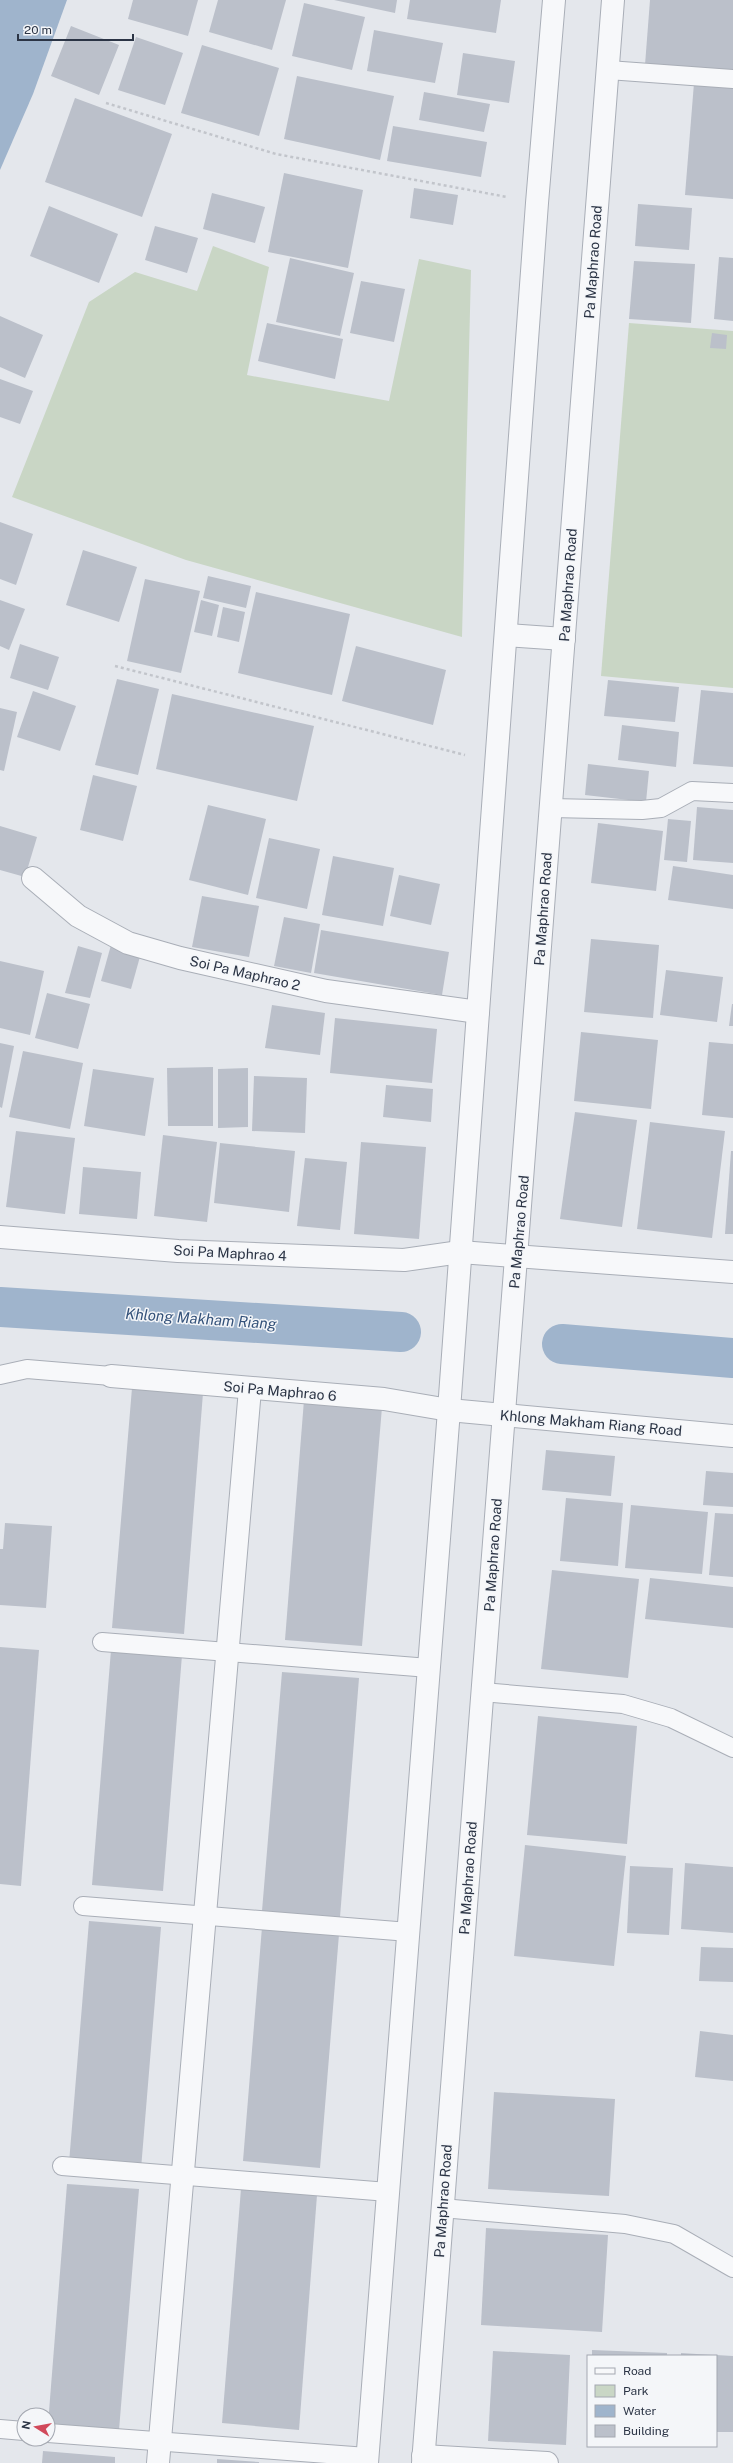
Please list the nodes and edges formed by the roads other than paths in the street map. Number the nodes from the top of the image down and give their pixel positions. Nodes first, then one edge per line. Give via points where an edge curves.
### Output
1 (554, 0) edge
2 (613, 0) edge
3 (608, 70) junction
4 (733, 79) edge
5 (506, 635) junction
6 (564, 640) junction
7 (733, 792) edge
8 (551, 808) junction
9 (33, 878) dead end
10 (478, 1012) junction
11 (0, 1237) edge
12 (460, 1252) junction
13 (517, 1256) junction
14 (733, 1272) edge
15 (0, 1375) edge
16 (111, 1376) joint
17 (250, 1389) junction
18 (449, 1410) junction
19 (503, 1415) junction
20 (733, 1436) edge
21 (102, 1642) dead end
22 (227, 1652) junction
23 (429, 1668) junction
24 (482, 1692) junction
25 (733, 1748) edge
26 (83, 1906) dead end
27 (205, 1916) junction
28 (408, 1932) junction
29 (62, 2166) dead end
30 (182, 2176) junction
31 (388, 2192) junction
32 (442, 2208) junction
33 (733, 2268) edge
34 (0, 2429) edge
35 (16, 2430) edge
36 (56, 2434) edge
37 (160, 2442) junction
38 (367, 2460) edge
39 (423, 2460) edge
40 (158, 2463) edge
41 (546, 2463) edge

1 - 5 street via 536,203
2 - 3 street, Pa Maphrao Road
3 - 4 lane
3 - 6 street, Pa Maphrao Road
5 - 6 street
5 - 10 street
6 - 8 street, Pa Maphrao Road
7 - 8 lane via 692,791 661,808 642,810
8 - 13 street, Pa Maphrao Road
9 - 10 street, Soi Pa Maphrao 2 via 78,916 128,943 180,958 326,991
10 - 12 street
11 - 12 street, Soi Pa Maphrao 4 via 178,1251 404,1260
12 - 13 street
12 - 18 street
13 - 14 street
13 - 19 street, Pa Maphrao Road
15 - 16 lane via 27,1369
16 - 17 street, Soi Pa Maphrao 6
17 - 18 street, Soi Pa Maphrao 6 via 384,1399
17 - 22 street
18 - 19 street, Khlong Makham Riang Road
18 - 23 street
19 - 20 street, Khlong Makham Riang Road
19 - 24 street, Pa Maphrao Road
21 - 22 lane
22 - 23 lane
22 - 27 street
23 - 28 street
24 - 25 lane via 623,1704 671,1718
24 - 32 street, Pa Maphrao Road
26 - 27 lane
27 - 28 lane
27 - 30 street
28 - 31 street
29 - 30 lane
30 - 31 lane
30 - 37 street
31 - 38 street
32 - 33 lane via 625,2224 674,2234
32 - 39 street, Pa Maphrao Road
34 - 35 lane
36 - 37 lane
37 - 38 lane
37 - 40 street
39 - 41 street

